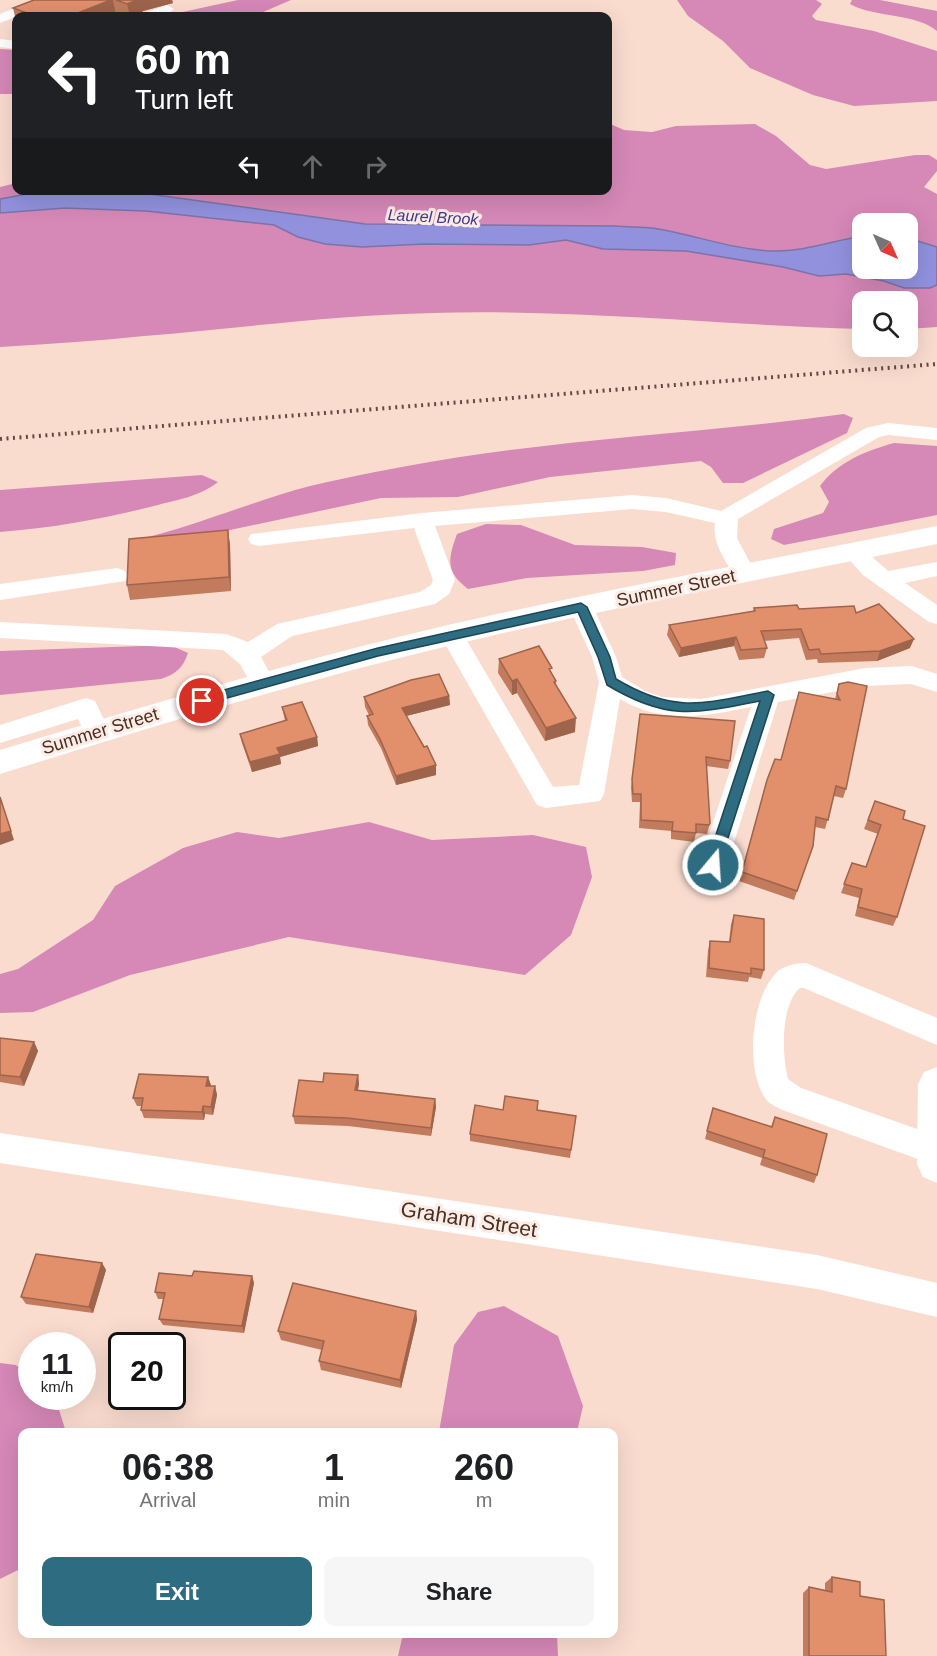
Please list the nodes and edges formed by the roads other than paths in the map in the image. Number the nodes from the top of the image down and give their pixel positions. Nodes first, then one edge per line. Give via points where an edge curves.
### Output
1 (42, 1) edge
2 (173, 4) edge
3 (16, 12) edge
4 (157, 12) edge
5 (937, 434) edge
6 (727, 519) junction
7 (422, 520) junction
8 (259, 539) dead end
9 (933, 541) edge
10 (854, 552) junction
11 (937, 569) edge
12 (745, 574) junction
13 (117, 576) dead end
14 (884, 579) junction
15 (937, 580) edge
16 (0, 592) edge
17 (914, 599) junction
18 (581, 607) junction
19 (937, 616) edge
20 (0, 630) edge
21 (452, 635) junction
22 (247, 654) junction
23 (611, 682) junction
24 (937, 682) edge
25 (263, 683) junction
26 (768, 695) junction
27 (0, 716) edge
28 (91, 719) junction
29 (0, 734) edge
30 (0, 762) edge
31 (713, 865) dead end
32 (937, 1032) edge
33 (937, 1084) edge
34 (0, 1148) edge
35 (936, 1151) edge
36 (937, 1164) edge
37 (937, 1300) edge

1 - 3 street
2 - 4 street
5 - 6 street via 888,429 873,432
6 - 7 street via 666,505 632,502
6 - 12 street via 723,529 726,541
7 - 8 street
7 - 22 street via 444,580 437,593 285,630
9 - 10 main road, Summer Street
10 - 12 main road, Summer Street
10 - 14 street
11 - 14 street
12 - 18 main road, Summer Street
13 - 16 street
14 - 17 street
15 - 17 street
17 - 19 street
18 - 21 main road, Summer Street
18 - 23 street
20 - 22 street via 226,642
21 - 23 street via 546,798 591,794
21 - 25 main road, Summer Street
22 - 25 street
23 - 26 street via 648,702 673,708 701,708
24 - 26 street via 912,675 877,675
25 - 28 main road, Summer Street
26 - 31 street
27 - 28 street via 80,703
28 - 29 street
28 - 30 main road, Summer Street
32 - 35 street via 806,975 797,975 786,982 774,1005 768,1049 769,1071 777,1090 791,1099
33 - 35 main road
34 - 37 street, Graham Street via 817,1272
35 - 36 main road

